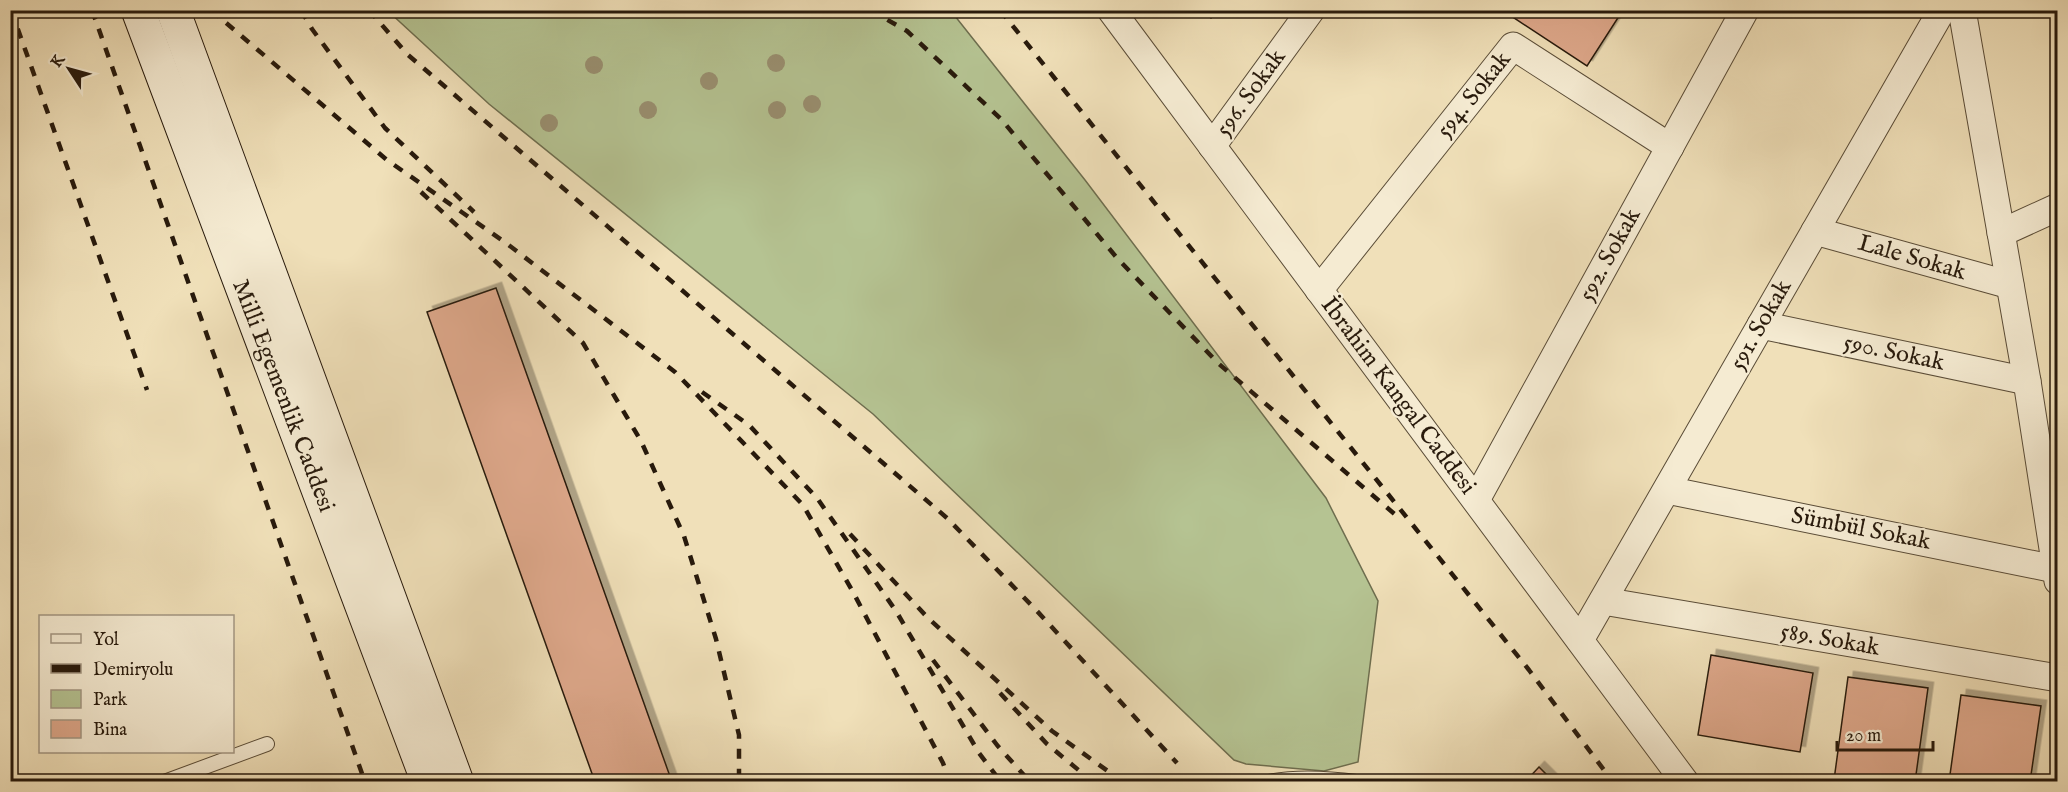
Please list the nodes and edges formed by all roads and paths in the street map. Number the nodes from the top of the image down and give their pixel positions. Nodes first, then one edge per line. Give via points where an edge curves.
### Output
1 (138, 10) edge
2 (172, 10) edge
3 (1111, 10) edge
4 (1311, 10) edge
5 (1745, 10) edge
6 (1954, 13) edge
7 (1212, 146) junction
8 (1670, 147) junction
9 (2058, 207) edge
10 (1815, 231) junction
11 (2001, 233) junction
12 (2010, 285) junction
13 (1319, 290) junction
14 (1761, 325) junction
15 (2026, 381) junction
16 (1667, 490) junction
17 (1476, 500) junction
18 (2056, 575) edge
19 (1603, 601) junction
20 (1580, 640) junction
21 (2058, 678) edge
22 (267, 744) dead end
23 (164, 782) edge
24 (428, 782) edge
25 (457, 782) edge
26 (1268, 782) edge
27 (1356, 782) edge
28 (1685, 782) edge

1 - 24 main road, Milli Egemenlik Caddesi
2 - 25 main road, Milli Egemenlik Caddesi
3 - 7 street, İbrahim Kangal Caddesi
4 - 7 street, 596. Sokak
5 - 8 street, 592. Sokak
6 - 10 street, 591. Sokak
6 - 11 street
7 - 13 street, İbrahim Kangal Caddesi
8 - 13 street, 594. Sokak via 1513,46
8 - 17 street, 592. Sokak
9 - 11 street
10 - 12 street, Lale Sokak
10 - 14 street, 591. Sokak
11 - 12 street
12 - 15 street
13 - 17 street, İbrahim Kangal Caddesi
14 - 15 street, 590. Sokak
14 - 16 street, 591. Sokak
15 - 18 street
16 - 18 street, Sümbül Sokak
16 - 19 street, 591. Sokak
17 - 20 street, İbrahim Kangal Caddesi
19 - 20 street, 591. Sokak
19 - 21 street, 589. Sokak
20 - 28 street, İbrahim Kangal Caddesi
22 - 23 lane
26 - 27 lane via 1326,777

